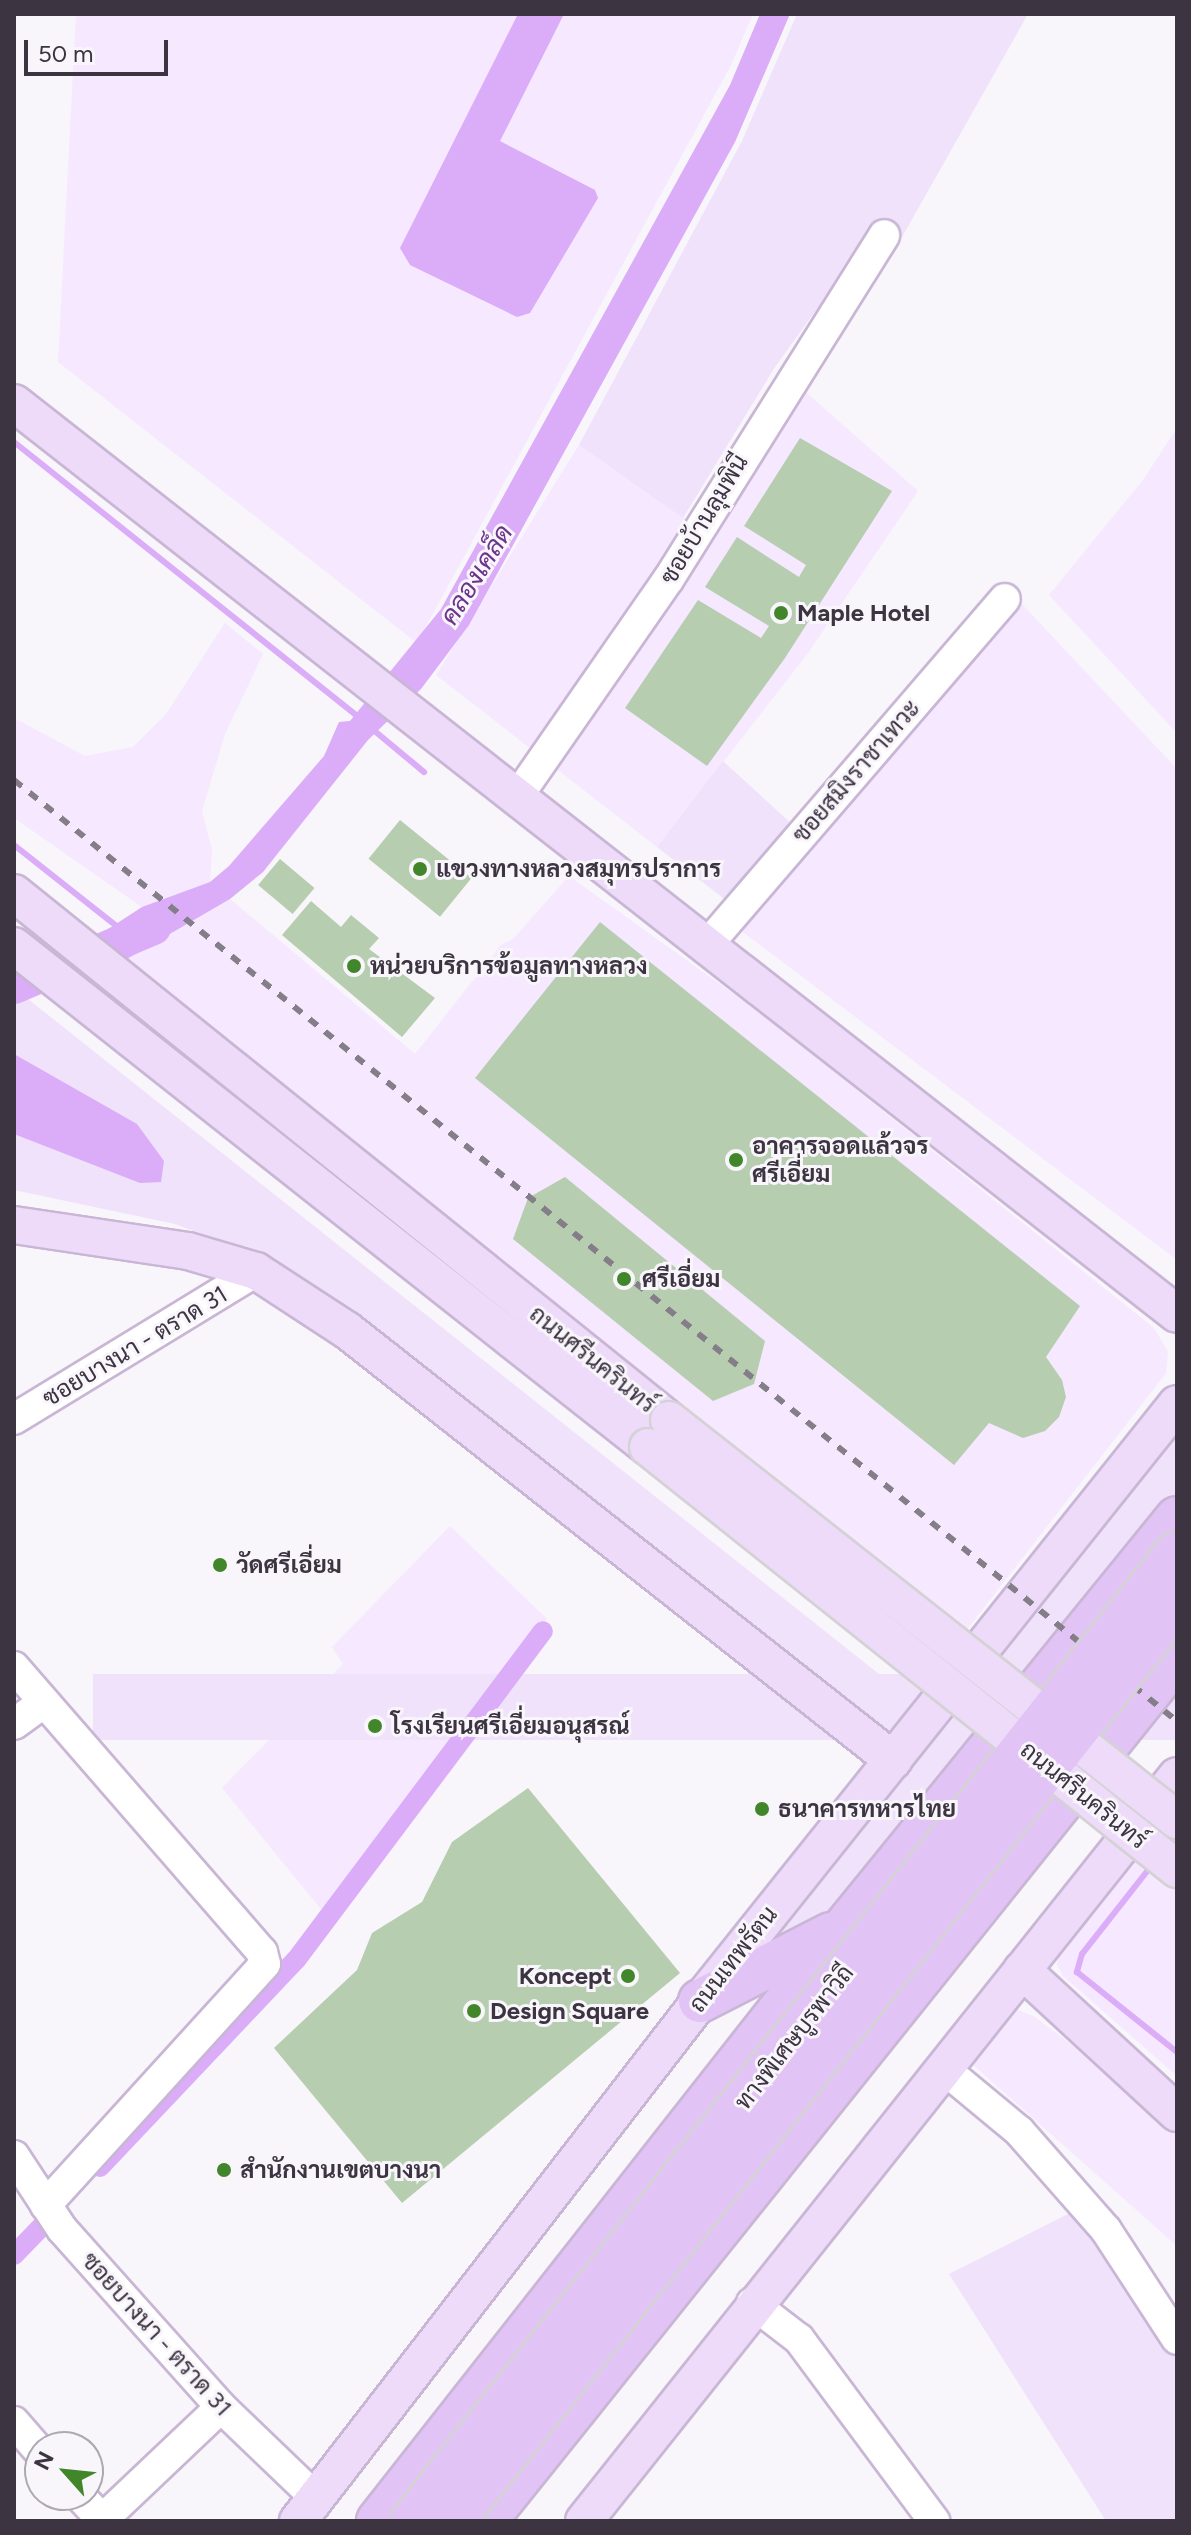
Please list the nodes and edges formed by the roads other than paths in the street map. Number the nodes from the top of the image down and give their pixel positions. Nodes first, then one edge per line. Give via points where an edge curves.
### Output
1 (884, 235) dead end
2 (14, 403) edge
3 (1005, 599) dead end
4 (517, 797) junction
5 (14, 893) edge
6 (708, 944) junction
7 (18, 949) edge
8 (14, 1225) edge
9 (256, 1271) junction
10 (1177, 1314) edge
11 (1177, 1404) edge
12 (14, 1419) edge
13 (658, 1434) junction
14 (1177, 1518) edge
15 (1177, 1553) edge
16 (1177, 1603) edge
17 (1177, 1632) edge
18 (1177, 1658) edge
19 (14, 1667) edge
20 (44, 1702) junction
21 (14, 1724) edge
22 (893, 1760) junction
23 (1177, 1776) edge
24 (1177, 1820) edge
25 (1177, 1869) edge
26 (844, 1928) junction
27 (1022, 1970) junction
28 (700, 2001) junction
29 (943, 2068) junction
30 (1177, 2113) edge
31 (14, 2156) edge
32 (46, 2205) junction
33 (752, 2303) junction
34 (1177, 2339) edge
35 (221, 2407) junction
36 (307, 2509) edge
37 (102, 2521) edge
38 (378, 2521) edge
39 (412, 2521) edge
40 (453, 2521) edge
41 (477, 2521) edge
42 (485, 2521) edge
43 (584, 2521) edge
44 (934, 2521) edge

1 - 4 street, ซอยบ้านลุมพินี via 668,580
2 - 4 main road
3 - 6 street, ซอยสมิงราชาเทวะ
4 - 6 main road
5 - 13 main road, ถนนศรีนครินทร์
6 - 10 main road
7 - 13 main road, ถนนศรีนครินทร์
8 - 9 main road via 188,1251
9 - 12 street, ซอยบางนา - ตราด 31
9 - 22 main road via 348,1331
11 - 22 main road, ถนนเทพรัตน
13 - 24 main road, ถนนศรีนครินทร์, bridge
13 - 25 main road, ถนนศรีนครินทร์, bridge
14 - 26 highway
15 - 39 highway, ทางพิเศษบูรพาวิถี, bridge
16 - 40 highway, ทางพิเศษบูรพาวิถี, bridge
17 - 41 highway, bridge
18 - 42 highway
19 - 20 street
20 - 21 street
20 - 32 street via 262,1952 265,1964
22 - 28 main road, ถนนเทพรัตน
23 - 27 main road
26 - 28 highway
26 - 38 highway
27 - 29 main road
27 - 30 main road
28 - 36 main road, ถนนเทพรัตน
29 - 33 main road
29 - 34 street via 1019,2131 1106,2230
31 - 32 street, ซอยบางนา - ตราด 31
32 - 35 street, ซอยบางนา - ตราด 31
33 - 43 main road
33 - 44 street via 799,2339
35 - 36 street, ซอยบางนา - ตราด 31
35 - 37 street

